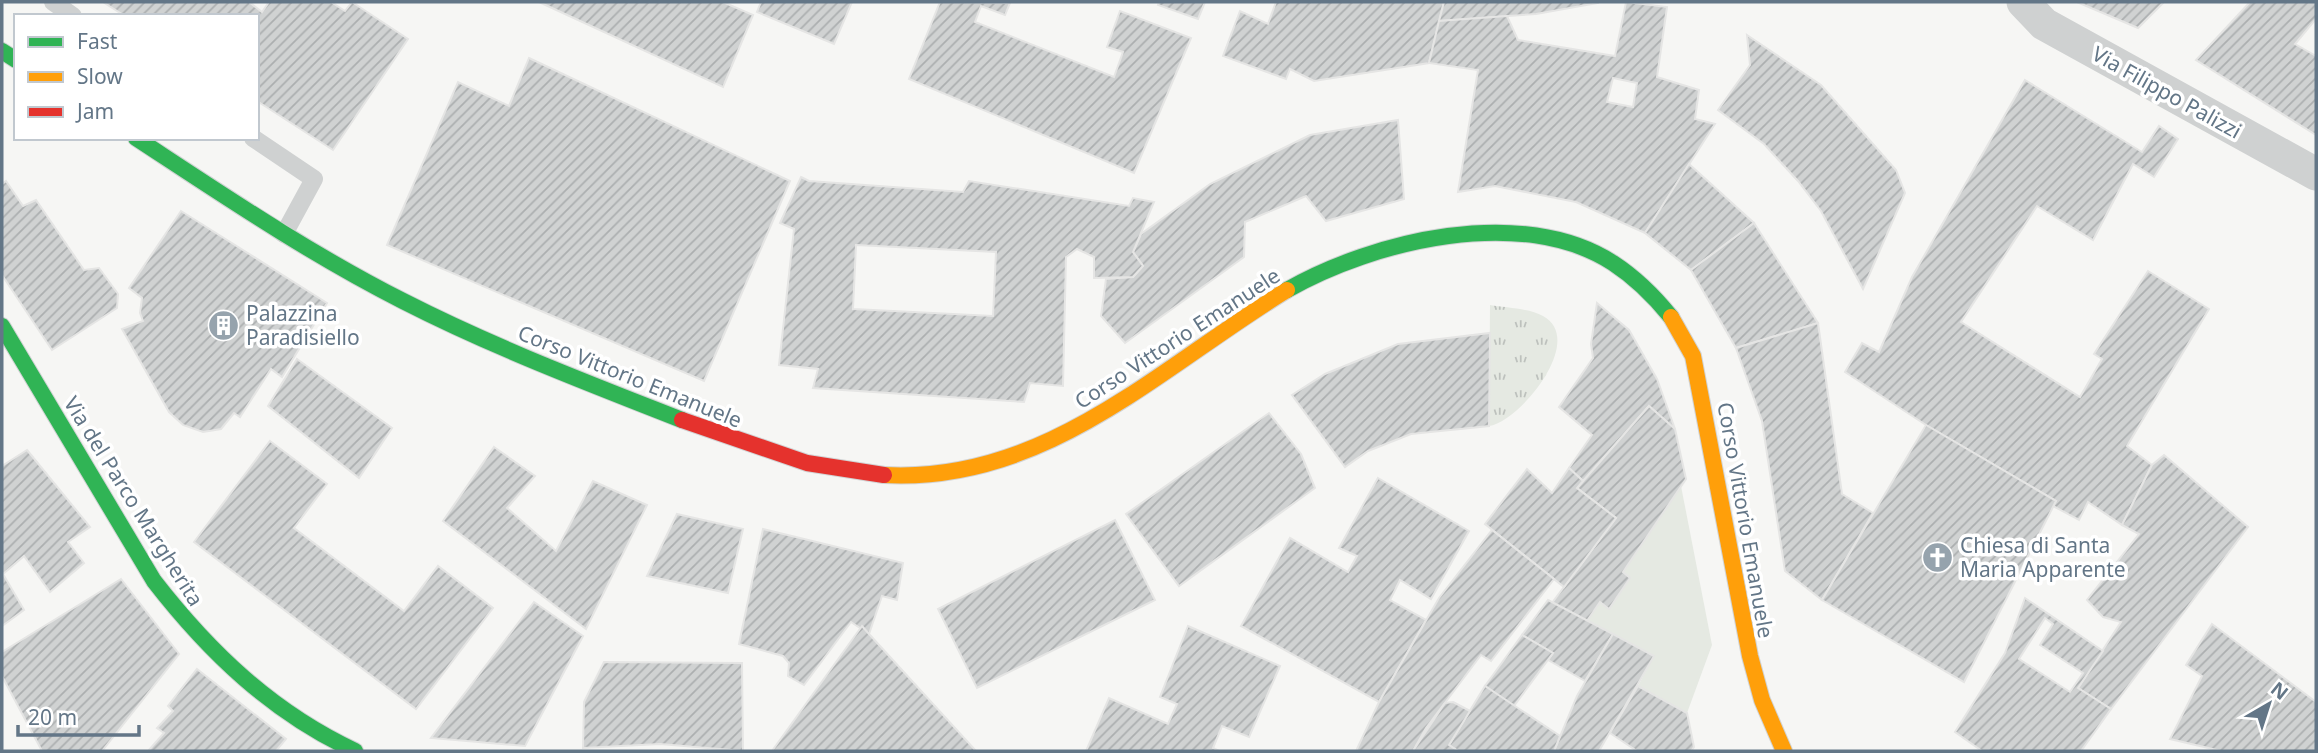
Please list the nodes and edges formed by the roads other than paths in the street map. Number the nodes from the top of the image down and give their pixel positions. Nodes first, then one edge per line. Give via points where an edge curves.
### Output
1 (53, 2) edge
2 (2023, 2) edge
3 (70, 14) edge
4 (139, 140) edge
5 (256, 140) edge
6 (2316, 174) edge
7 (284, 234) junction
8 (2, 326) edge
9 (355, 751) edge
10 (1784, 751) edge

1 - 3 lane
2 - 6 street, Via Filippo Palizzi via 2044,24
4 - 7 main road, Corso Vittorio Emanuele
5 - 7 lane via 314,179
7 - 10 main road, Corso Vittorio Emanuele via 457,328 570,378 735,441 828,467 890,475 984,467 1031,450 1127,400 1196,349 1311,276 1350,260 1383,249 1481,232 1529,233 1568,242 1597,253 1650,293 1681,330 1693,356 1750,656 1762,700
8 - 9 main road, Via del Parco Margherita via 179,615 257,690 311,728

